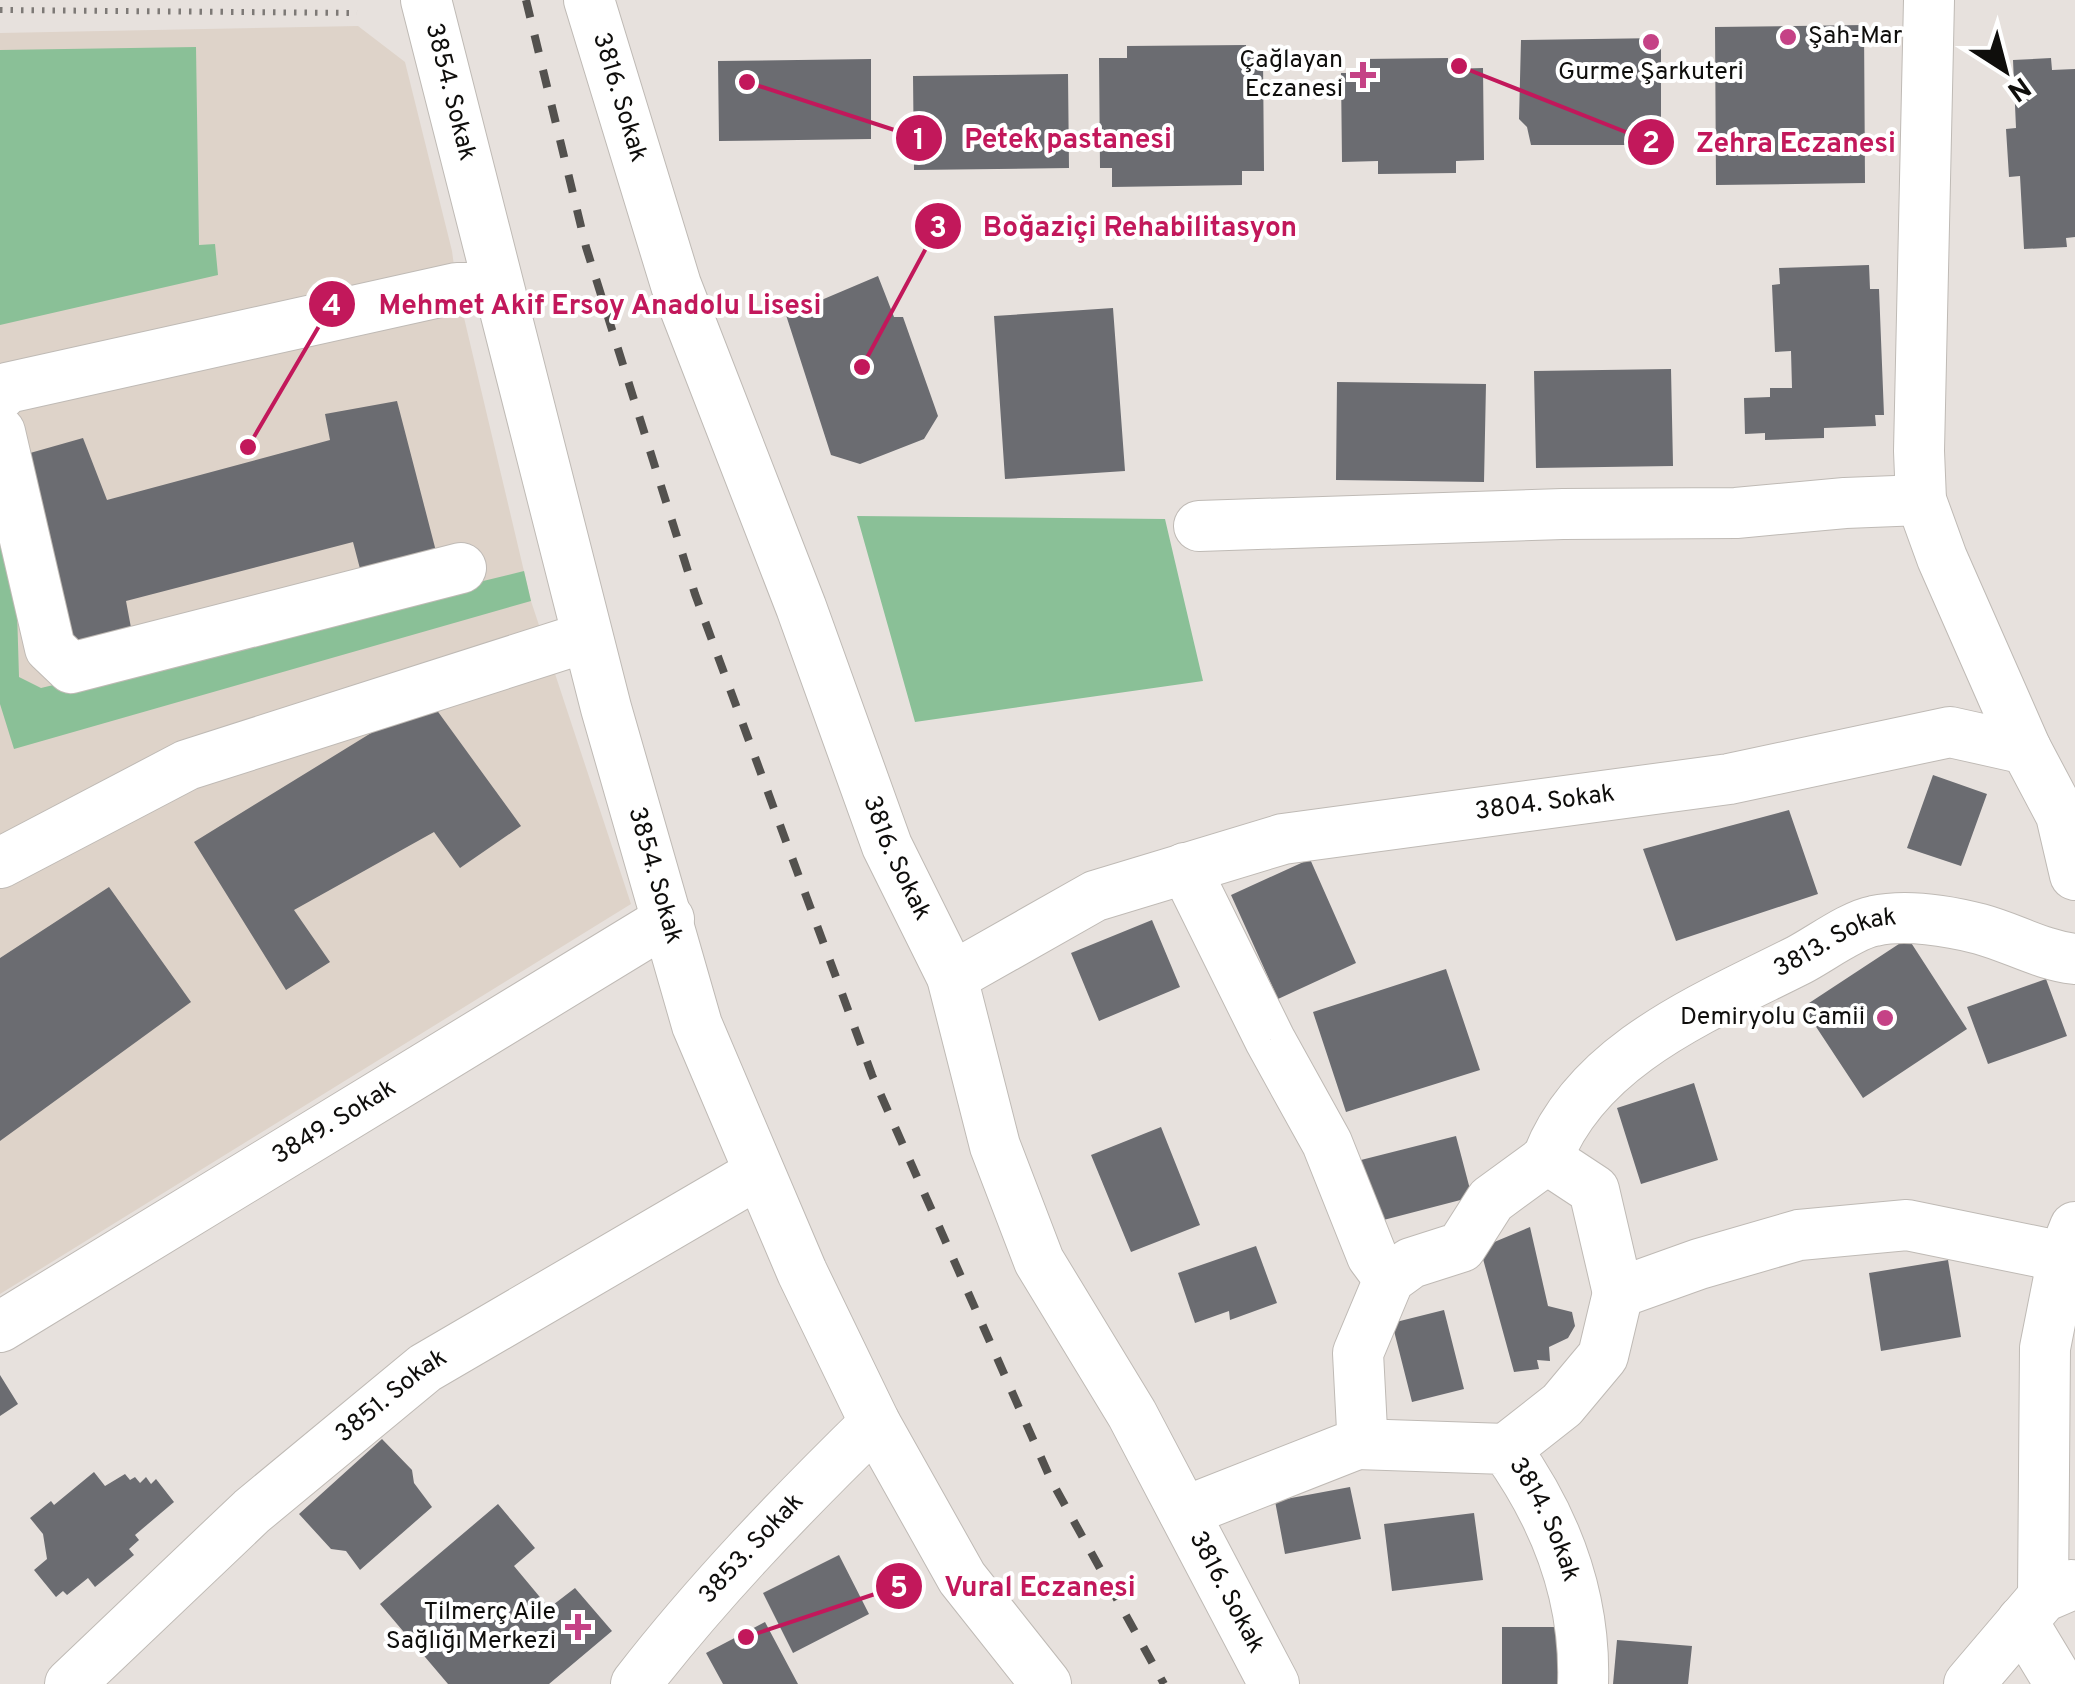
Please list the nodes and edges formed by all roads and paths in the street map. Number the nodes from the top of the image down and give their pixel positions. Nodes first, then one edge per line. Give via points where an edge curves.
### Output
1 (426, 0) edge
2 (589, 0) edge
3 (1929, 0) edge
4 (0, 10) edge
5 (357, 13) dead end
6 (497, 288) junction
7 (0, 395) edge
8 (0, 432) edge
9 (1921, 500) junction
10 (1199, 526) dead end
11 (461, 568) dead end
12 (587, 637) junction
13 (2026, 749) junction
14 (0, 863) edge
15 (1185, 868) junction
16 (2075, 875) edge
17 (669, 919) junction
18 (2075, 959) edge
19 (952, 977) junction
20 (1547, 1160) junction
21 (760, 1173) junction
22 (2071, 1248) edge
23 (1388, 1279) junction
24 (1618, 1293) junction
25 (0, 1327) edge
26 (874, 1422) junction
27 (1357, 1444) junction
28 (1506, 1449) junction
29 (1184, 1512) junction
30 (2046, 1600) edge
31 (70, 1684) edge
32 (636, 1684) edge
33 (1046, 1684) edge
34 (1274, 1684) edge
35 (1583, 1684) edge
36 (1969, 1684) edge
37 (2060, 1684) edge

1 - 6 street, 3854. Sokak
2 - 19 street, 3816. Sokak via 676,285 887,846
3 - 9 street
4 - 5 path
6 - 7 street via 457,288 7,388
6 - 12 street, 3854. Sokak
8 - 11 street via 50,648 72,668
9 - 10 street via 1736,513
9 - 13 street
12 - 14 street via 186,764
12 - 17 street, 3854. Sokak
13 - 15 street, 3804. Sokak via 1950,732 1730,779 1283,839
13 - 16 street via 2061,815
15 - 19 street, 3804. Sokak via 1095,896
15 - 23 street via 1327,1143 1372,1256
17 - 21 street, 3854. Sokak via 698,1024
17 - 25 street, 3849. Sokak
18 - 20 street, 3813. Sokak via 1982,929 1929,920 1872,921 1636,1049 1558,1131
19 - 29 street, 3816. Sokak via 995,1146 1039,1261
20 - 23 street via 1491,1200 1460,1247
20 - 24 street via 1594,1190
21 - 26 street, 3854. Sokak
21 - 31 street, 3851. Sokak via 425,1368 252,1511
22 - 24 street via 1906,1225 1800,1235
22 - 30 street via 2045,1348
23 - 27 street via 1358,1353
24 - 28 street via 1602,1356 1562,1405
26 - 32 street, 3853. Sokak
26 - 33 street, 3854. Sokak via 962,1578
27 - 28 street, 3814. Sokak
27 - 29 street
28 - 35 street, 3814. Sokak via 1564,1550 1584,1649
29 - 34 street, 3816. Sokak
30 - 36 street
30 - 37 street

